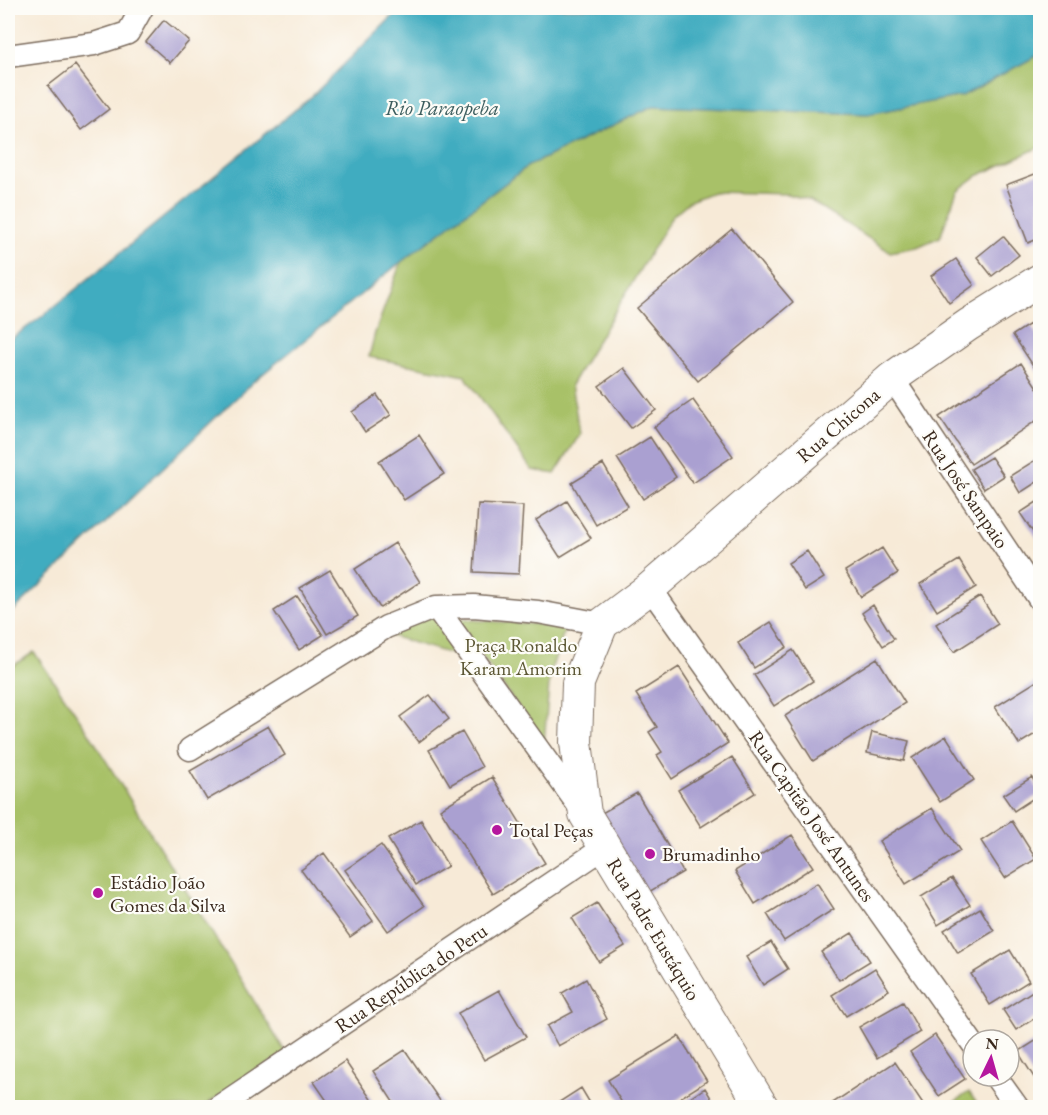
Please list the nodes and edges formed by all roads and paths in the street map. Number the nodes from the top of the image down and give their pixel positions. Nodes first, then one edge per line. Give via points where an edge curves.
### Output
1 (142, 8) edge
2 (8, 56) edge
3 (1041, 280) edge
4 (892, 378) junction
5 (650, 588) junction
6 (1041, 600) edge
7 (436, 607) junction
8 (602, 624) junction
9 (190, 749) dead end
10 (585, 814) junction
11 (605, 847) junction
12 (962, 1028) edge
13 (1004, 1088) edge
14 (217, 1107) edge
15 (763, 1107) edge
16 (1018, 1107) edge

1 - 2 street via 128,33 94,44
3 - 4 main road, Rua Chicona
4 - 5 main road, Rua Chicona
4 - 6 street, Rua José Sampaio
5 - 8 main road
5 - 12 street, Rua Capitão José Antunes
7 - 8 street via 538,612
7 - 9 street via 386,627
7 - 10 street
8 - 10 main road, Rua Padre Eustáquio via 578,689 576,742
10 - 11 main road, Rua Padre Eustáquio
11 - 14 street, Rua República do Peru
11 - 15 main road, Rua Padre Eustáquio
13 - 16 street

